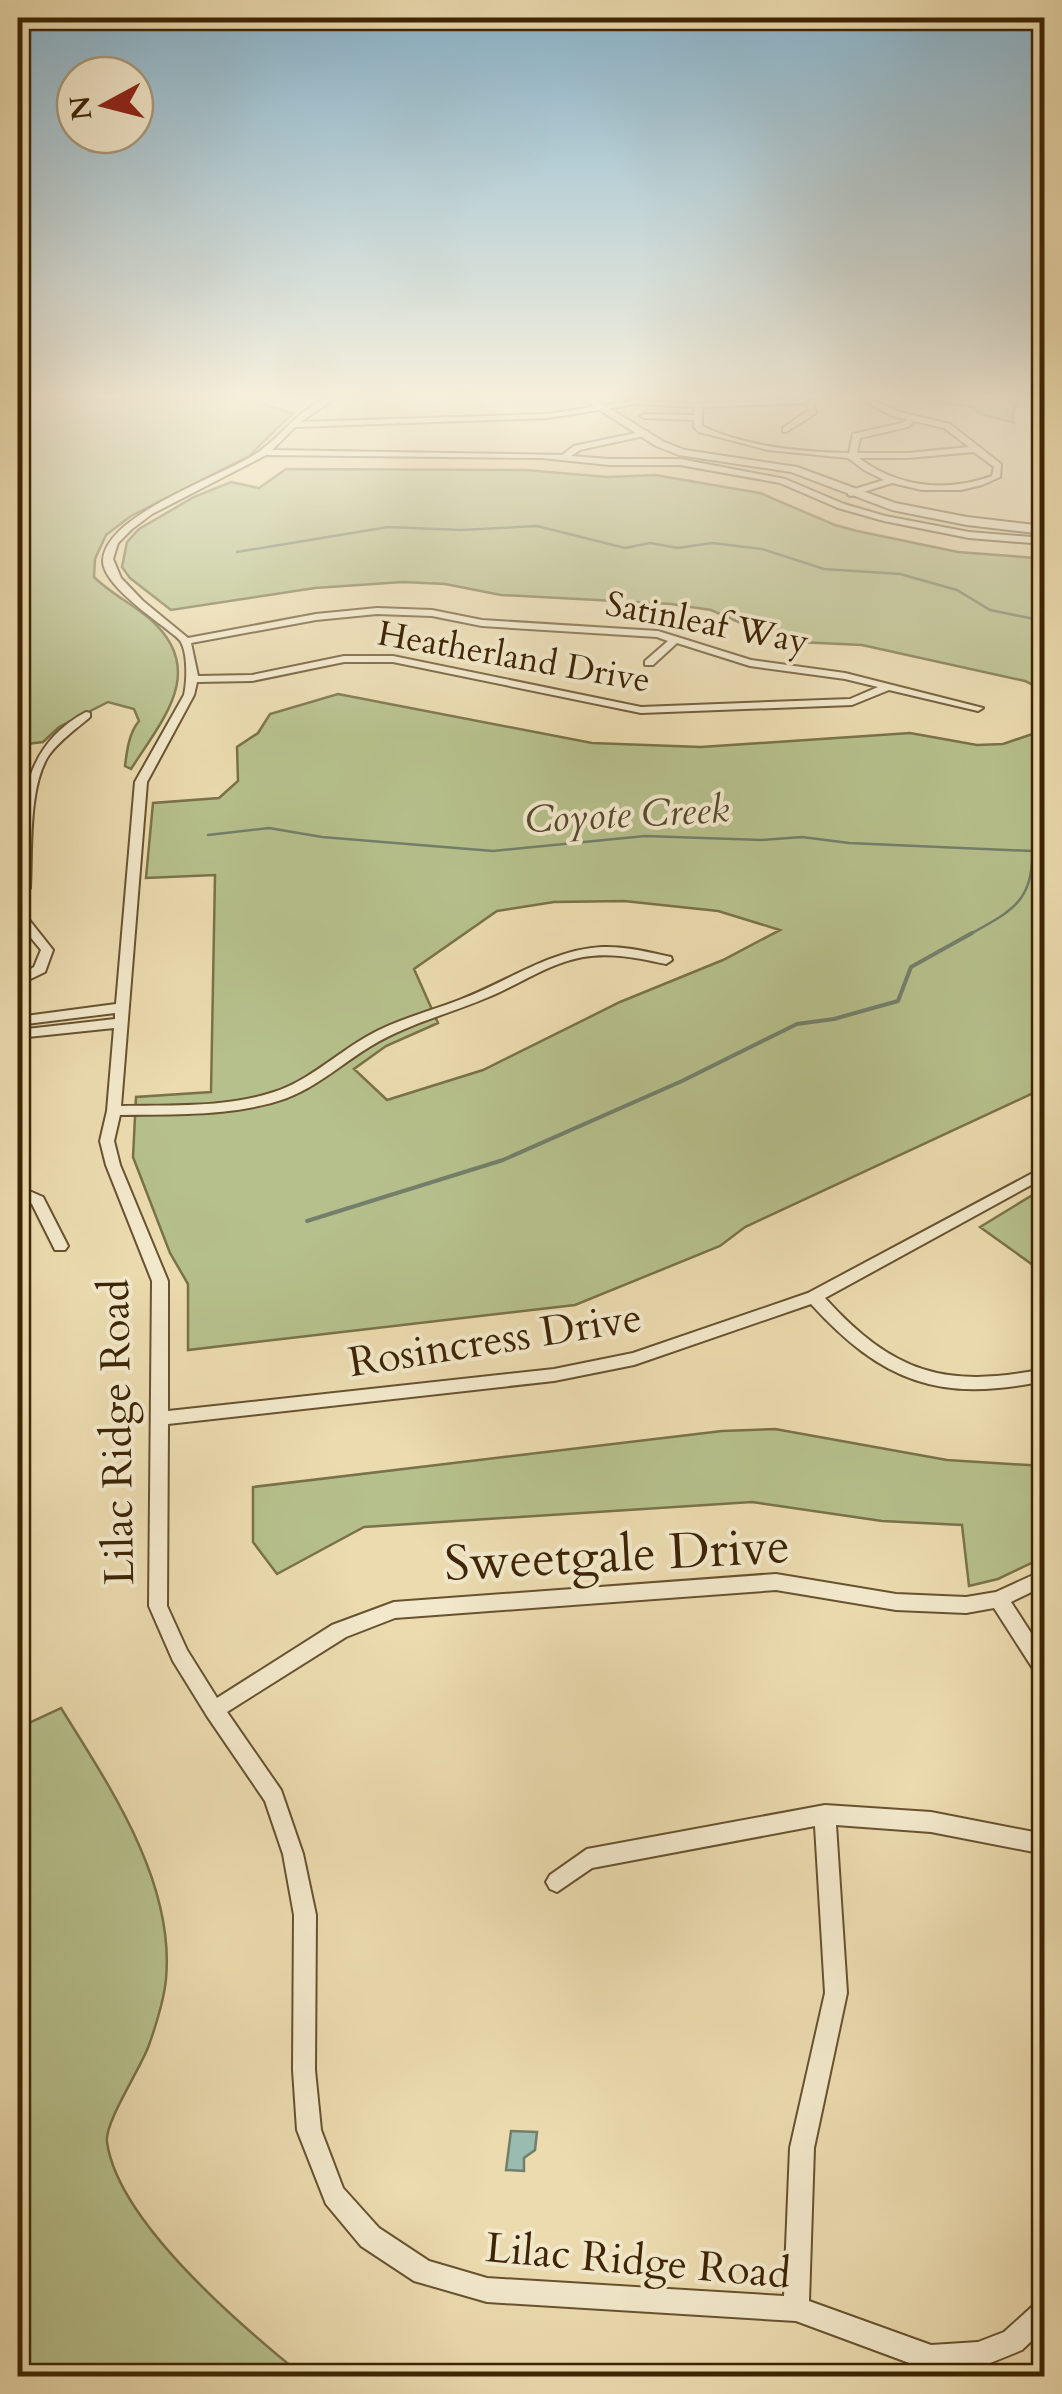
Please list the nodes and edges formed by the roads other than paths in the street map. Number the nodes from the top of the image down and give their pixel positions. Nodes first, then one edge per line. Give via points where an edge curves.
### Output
1 (154, 512) edge
2 (866, 512) edge
3 (919, 512) edge
4 (1044, 530) edge
5 (1044, 541) edge
6 (676, 638) junction
7 (186, 641) junction
8 (649, 663) dead end
9 (193, 679) junction
10 (885, 688) junction
11 (978, 708) dead end
12 (86, 715) dead end
13 (22, 846) edge
14 (24, 888) dead end
15 (18, 914) edge
16 (666, 960) dead end
17 (18, 982) edge
18 (120, 1015) junction
19 (18, 1021) edge
20 (18, 1034) edge
21 (114, 1111) junction
22 (1044, 1172) edge
23 (18, 1191) edge
24 (60, 1246) dead end
25 (814, 1297) junction
26 (1044, 1375) edge
27 (158, 1419) junction
28 (1044, 1578) edge
29 (999, 1599) junction
30 (1044, 1669) edge
31 (214, 1710) junction
32 (825, 1815) junction
33 (1044, 1844) edge
34 (557, 1882) dead end
35 (796, 2309) junction
36 (1044, 2313) edge

1 - 7 street via 113,543 110,574
2 - 5 street via 969,535
3 - 4 street
6 - 7 street, Satinleaf Way via 482,624 406,611 316,617
6 - 8 street
6 - 10 street, Satinleaf Way via 750,662
7 - 9 street
9 - 10 street, Heatherland Drive via 393,659 641,710 852,702
9 - 18 street, Lilac Ridge Road via 141,782
10 - 11 street, Satinleaf Way
12 - 13 street via 38,766
13 - 14 street
15 - 17 street via 47,950 40,969
16 - 21 street via 594,950 561,957 386,1031 278,1096
18 - 19 street
18 - 20 street
18 - 21 street, Lilac Ridge Road
21 - 27 street, Lilac Ridge Road via 107,1141 113,1165 160,1281
22 - 25 street, Rosincress Drive
23 - 24 street via 38,1200
25 - 26 street via 855,1342 935,1381 976,1388
25 - 27 street, Rosincress Drive via 634,1359 554,1375
27 - 31 street, Lilac Ridge Road via 158,1606
28 - 29 street, Sweetgale Drive
29 - 30 street
29 - 31 street, Sweetgale Drive via 966,1605 896,1602 776,1582 394,1610 339,1630
31 - 35 street, Lilac Ridge Road via 274,1797 293,1854 306,1915 308,2130 334,2196 370,2237 422,2272 487,2290
32 - 33 street via 931,1822
32 - 34 street via 587,1860
32 - 35 street via 836,1993 802,2148
35 - 36 street, Lilac Ridge Road via 931,2358 978,2355 1013,2341

